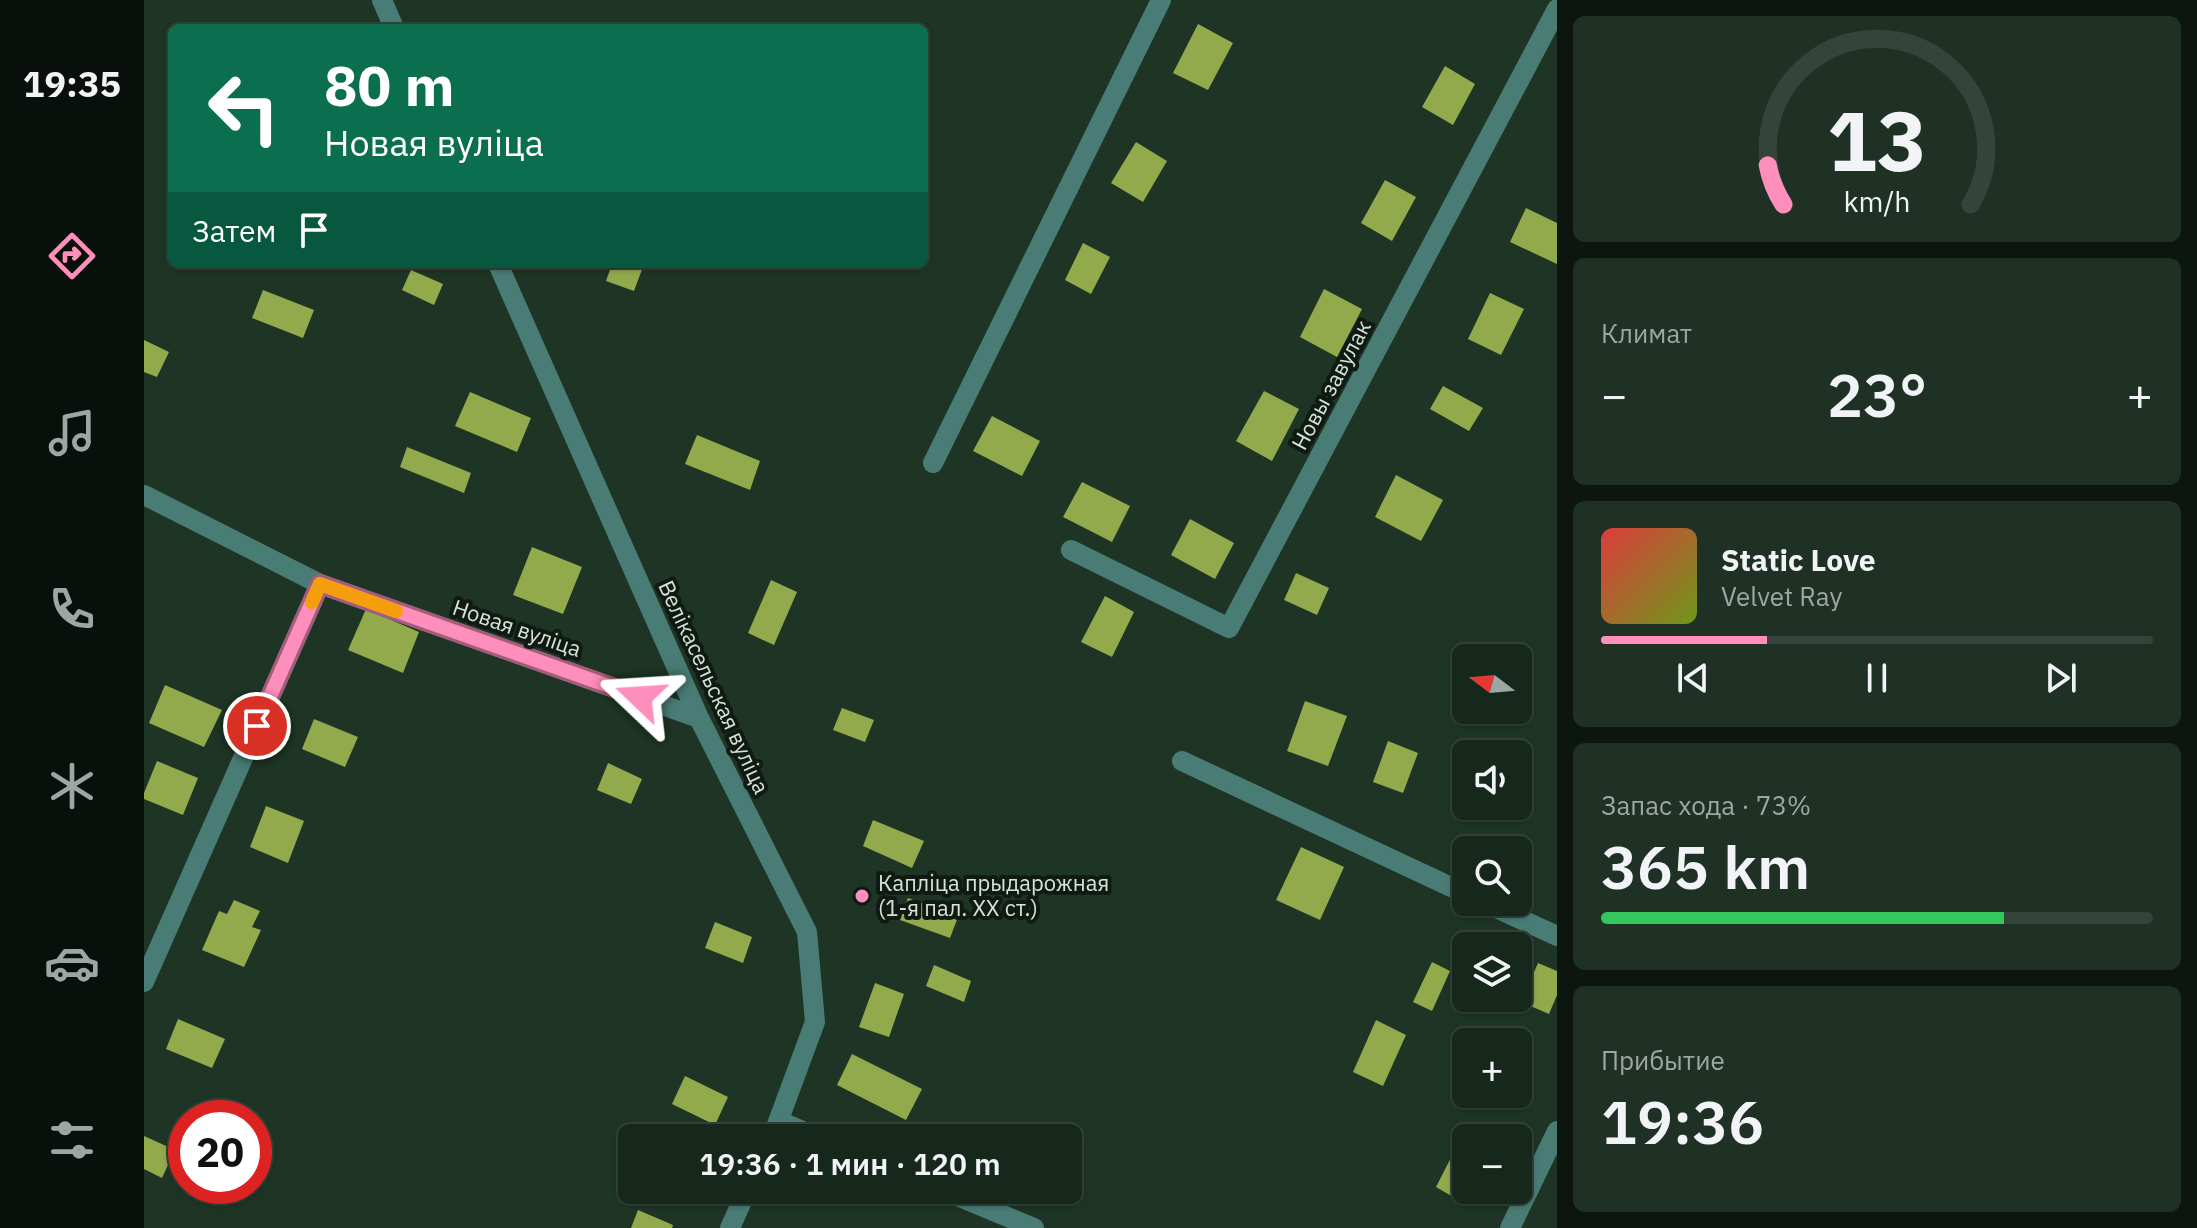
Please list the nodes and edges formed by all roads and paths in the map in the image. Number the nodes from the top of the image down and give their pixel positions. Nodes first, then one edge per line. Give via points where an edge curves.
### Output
1 (1161, 0) edge
2 (385, 2) edge
3 (1557, 9) edge
4 (393, 24) edge
5 (500, 268) edge
6 (933, 463) dead end
7 (144, 495) edge
8 (1071, 550) dead end
9 (320, 584) junction
10 (699, 718) junction
11 (1182, 761) dead end
12 (1452, 887) edge
13 (1513, 916) edge
14 (1557, 936) edge
15 (144, 982) edge
16 (778, 1124) edge
17 (1557, 1131) edge
18 (741, 1204) edge
19 (977, 1204) edge
20 (730, 1228) edge
21 (1034, 1228) edge
22 (1510, 1228) edge

1 - 6 street
2 - 4 street
3 - 8 street, Новы завулак via 1229,628
5 - 10 street, Велікасельская вуліца
7 - 9 street, Новая вуліца
9 - 10 street, Новая вуліца
9 - 15 street
10 - 16 street, Велікасельская вуліца via 807,932 815,1022
11 - 12 street
13 - 14 street
17 - 22 street
18 - 20 street
19 - 21 street

